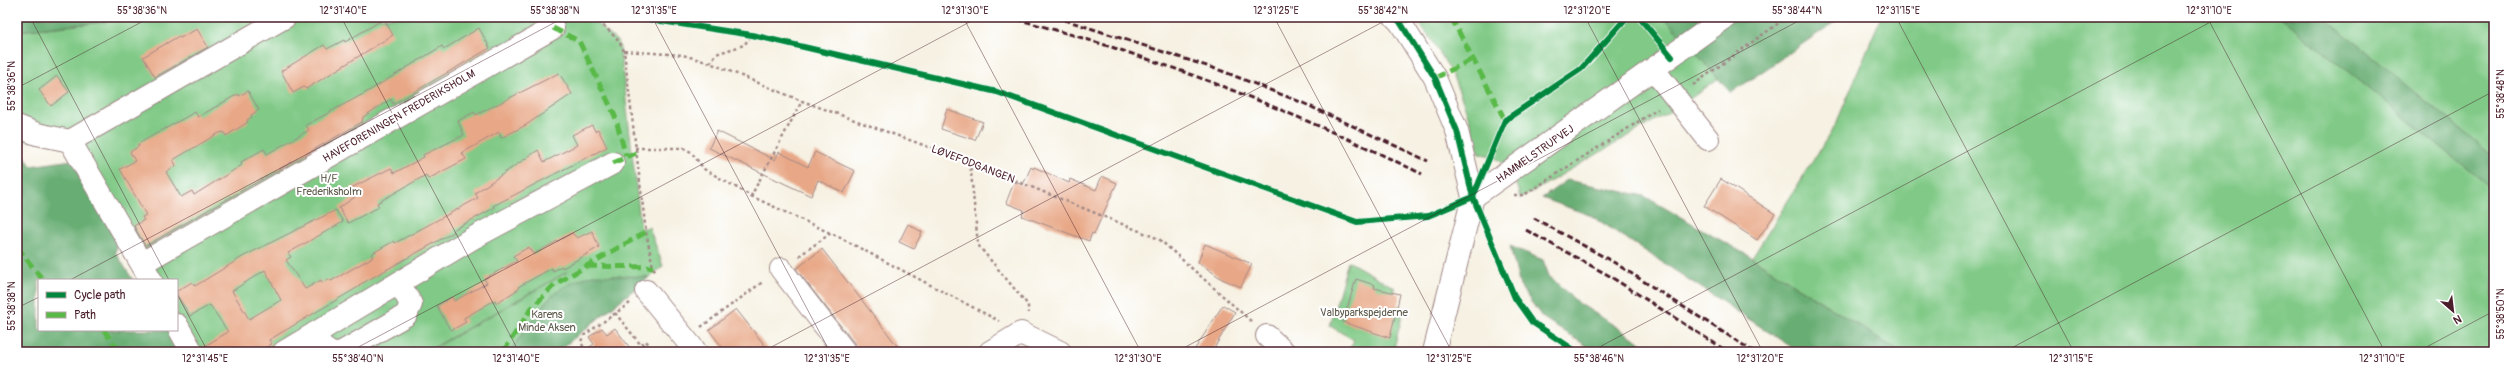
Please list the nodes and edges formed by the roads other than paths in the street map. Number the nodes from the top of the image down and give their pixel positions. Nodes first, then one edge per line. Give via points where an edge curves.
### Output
1 (285, 17) edge
2 (1395, 17) edge
3 (1726, 17) edge
4 (553, 28) dead end
5 (1654, 70) junction
6 (17, 126) edge
7 (1708, 139) dead end
8 (70, 141) junction
9 (613, 163) dead end
10 (1473, 197) junction
11 (781, 269) road end
12 (147, 272) edge
13 (399, 283) junction
14 (646, 291) road end
15 (178, 327) edge
16 (315, 333) junction
17 (1267, 336) road end
18 (192, 352) edge
19 (284, 352) edge
20 (329, 352) edge
21 (342, 352) edge
22 (696, 352) edge
23 (845, 352) edge
24 (990, 352) edge
25 (1060, 352) edge
26 (1284, 352) edge
27 (1434, 352) edge

1 - 8 street
2 - 10 street via 1435,78 1457,131
3 - 5 street, HAMMELSTRUPVEJ
4 - 12 street, HAVEFORENINGEN FREDERIKSHOLM
5 - 7 street
5 - 10 street, HAMMELSTRUPVEJ
6 - 8 street via 37,134
8 - 12 street, HAVEFORENINGEN FREDERIKSHOLM
9 - 13 street via 473,238
10 - 27 street
11 - 23 street
13 - 16 street
13 - 21 street via 411,304 406,315
14 - 22 street
15 - 18 street
16 - 19 street
16 - 20 street via 323,348
17 - 26 street
24 - 25 street via 1021,333

